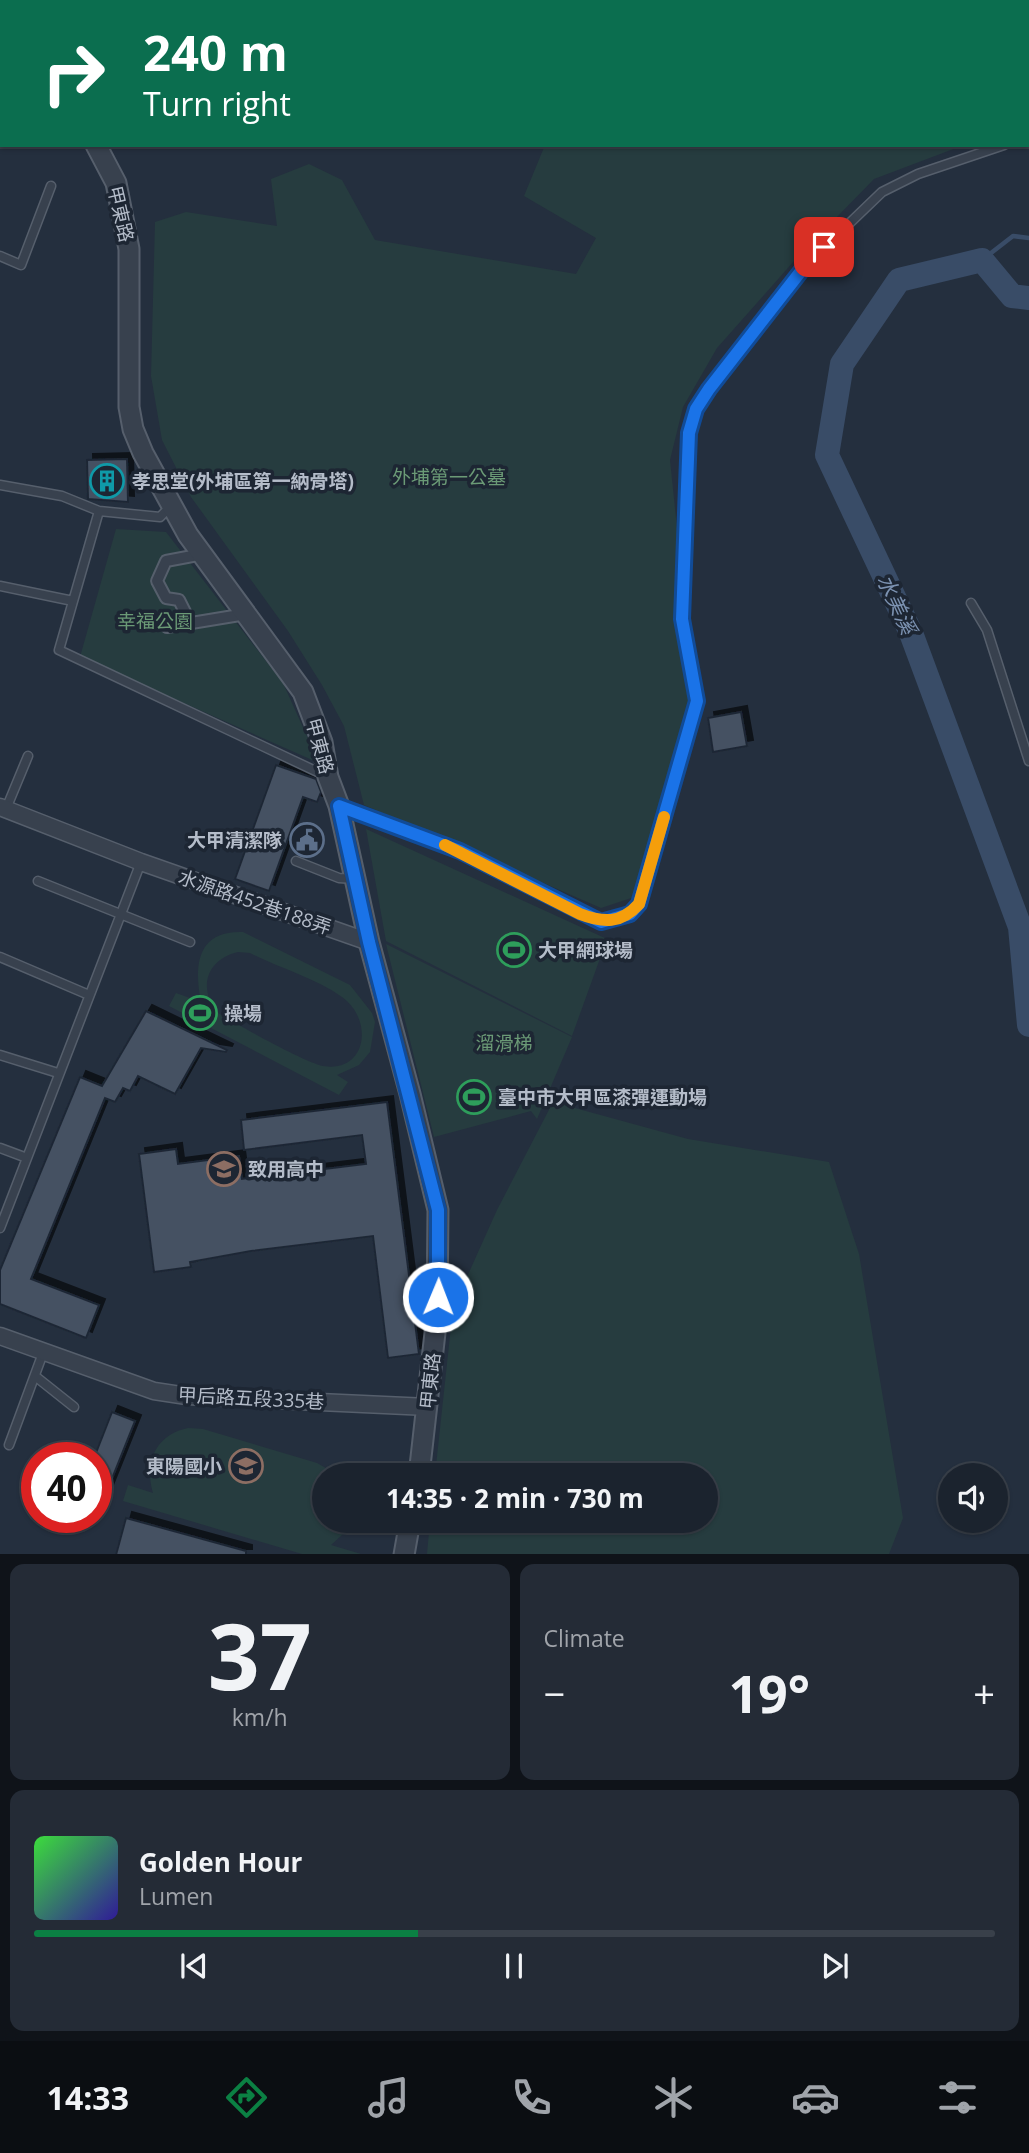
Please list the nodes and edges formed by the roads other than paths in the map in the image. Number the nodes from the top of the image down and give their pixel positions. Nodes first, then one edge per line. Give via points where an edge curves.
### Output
1 (97, 147) edge
2 (998, 147) edge
3 (51, 186) dead end
4 (0, 256) edge
5 (0, 485) edge
6 (172, 505) junction
7 (99, 511) junction
8 (203, 554) junction
9 (0, 586) edge
10 (73, 600) junction
11 (971, 603) dead end
12 (246, 614) junction
13 (191, 624) junction
14 (167, 627) dead end
15 (27, 756) dead end
16 (1029, 761) edge
17 (328, 777) junction
18 (339, 806) junction
19 (2, 813) edge
20 (296, 861) dead end
21 (141, 862) junction
22 (355, 879) junction
23 (38, 881) dead end
24 (122, 916) junction
25 (190, 942) dead end
26 (369, 942) junction
27 (0, 957) edge
28 (89, 995) junction
29 (0, 1055) edge
30 (58, 1073) junction
31 (0, 1148) edge
32 (27, 1158) junction
33 (0, 1228) edge
34 (0, 1336) edge
35 (43, 1353) junction
36 (35, 1376) junction
37 (74, 1407) dead end
38 (428, 1407) junction
39 (9, 1445) dead end
40 (421, 1463) edge
41 (408, 1533) edge
42 (404, 1554) edge

1 - 6 street, 甲東路 via 116,183 129,250 133,429
2 - 18 lane via 918,174 882,192 805,266 696,409 689,433 682,619 697,701 639,904 630,914 601,922 460,851
3 - 4 lane via 21,265
5 - 7 lane via 62,496
6 - 7 lane via 160,516
6 - 8 street, 甲東路
7 - 10 lane
8 - 12 street, 甲東路
8 - 13 street via 166,561 157,581 166,598 179,600
9 - 10 lane
10 - 17 lane via 59,650
11 - 16 lane via 987,630
12 - 13 street
12 - 17 street, 甲東路 via 303,692 322,742
13 - 14 street
15 - 19 lane
17 - 18 street, 甲東路
18 - 22 street, 甲東路
19 - 21 street, 水源路452巷188弄
20 - 22 lane
21 - 24 lane
21 - 26 street, 水源路452巷188弄
22 - 26 street, 甲東路
23 - 24 lane
24 - 25 lane
24 - 28 lane
26 - 38 street, 甲東路 via 438,1210 439,1278
27 - 28 lane
28 - 30 lane
29 - 30 lane
30 - 32 lane
31 - 32 lane
32 - 33 lane
34 - 35 street, 甲后路五段335巷
35 - 36 lane
35 - 38 street, 甲后路五段335巷 via 154,1391 187,1396
36 - 37 lane
36 - 39 lane
38 - 40 street, 甲東路
41 - 42 street

